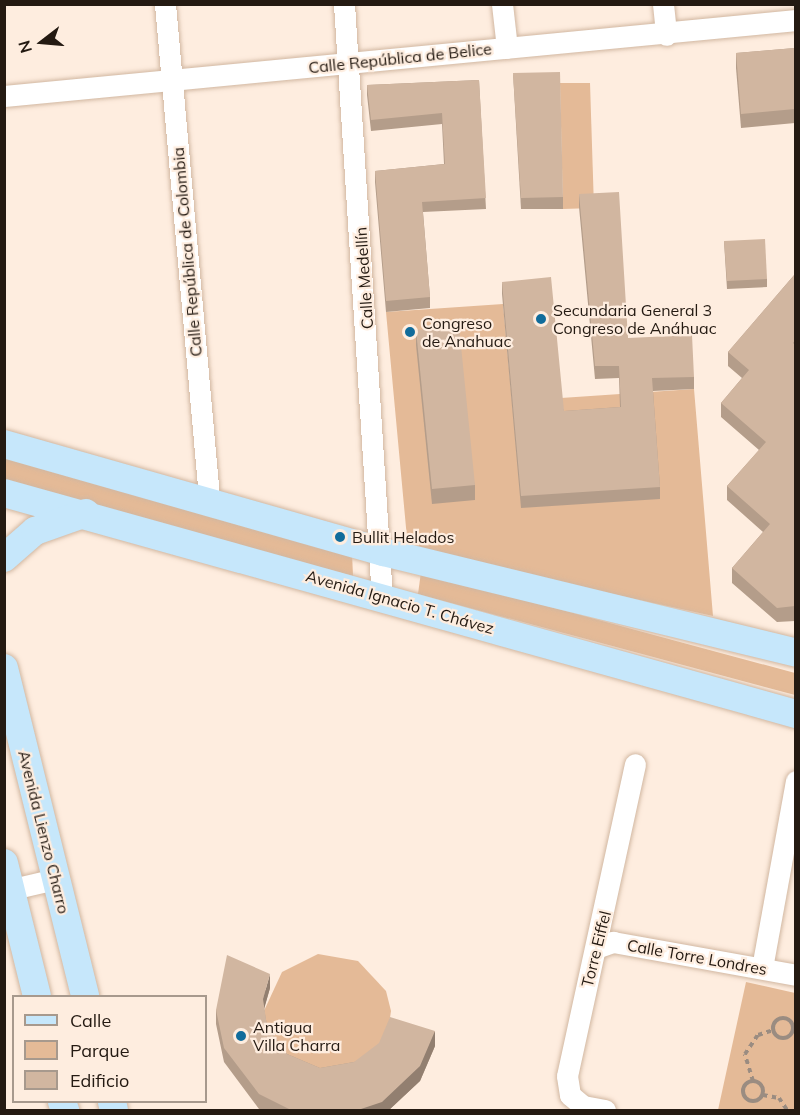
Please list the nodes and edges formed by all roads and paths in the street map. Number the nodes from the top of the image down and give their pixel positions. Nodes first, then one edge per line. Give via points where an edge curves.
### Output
1 (165, 4) edge
2 (344, 4) edge
3 (502, 4) edge
4 (663, 4) edge
5 (795, 20) edge
6 (666, 35) junction
7 (507, 48) junction
8 (350, 63) junction
9 (171, 81) junction
10 (4, 96) edge
11 (4, 444) edge
12 (4, 493) edge
13 (209, 499) junction
14 (86, 513) junction
15 (383, 552) junction
16 (4, 558) edge
17 (382, 598) junction
18 (795, 652) edge
19 (4, 668) edge
20 (795, 714) edge
21 (636, 764) dead end
22 (795, 781) edge
23 (4, 863) edge
24 (55, 879) junction
25 (8, 891) edge
26 (599, 947) junction
27 (762, 968) junction
28 (795, 975) edge
29 (37, 995) edge
30 (85, 995) edge
31 (773, 1030) junction
32 (794, 1033) edge
33 (753, 1081) junction
34 (762, 1095) junction
35 (605, 1110) edge
36 (787, 1110) edge

1 - 9 street, Calle República de Colombia
2 - 8 street, Calle Medellín
3 - 7 street
4 - 6 street
5 - 6 street, Calle República de Belice
6 - 7 street, Calle República de Belice
7 - 8 street, Calle República de Belice
8 - 9 street, Calle República de Belice
8 - 15 street, Calle Medellín
9 - 10 street, Calle República de Belice
9 - 13 street, Calle República de Colombia
11 - 13 main road
12 - 14 main road, Avenida Ignacio T. Chávez
13 - 15 main road
14 - 16 main road via 35,531
14 - 17 main road, Avenida Ignacio T. Chávez
15 - 17 street, Calle Medellín
15 - 18 main road
17 - 20 main road, Avenida Ignacio T. Chávez
19 - 24 main road, Avenida Lienzo Charro
21 - 26 street, Torre Eiffel
22 - 27 street
23 - 25 main road
24 - 25 street
24 - 30 main road, Avenida Lienzo Charro
25 - 29 main road
26 - 27 street, Calle Torre Londres via 613,942
26 - 35 street, Torre Eiffel via 567,1076 570,1095 583,1106
27 - 28 street, Calle Torre Londres
31 - 32 path via 783,1038
31 - 32 path via 775,1021 784,1018 792,1023
31 - 33 path via 758,1035 746,1054
33 - 34 path via 761,1085
33 - 34 path via 743,1089 746,1098 755,1101
34 - 36 path via 779,1098

